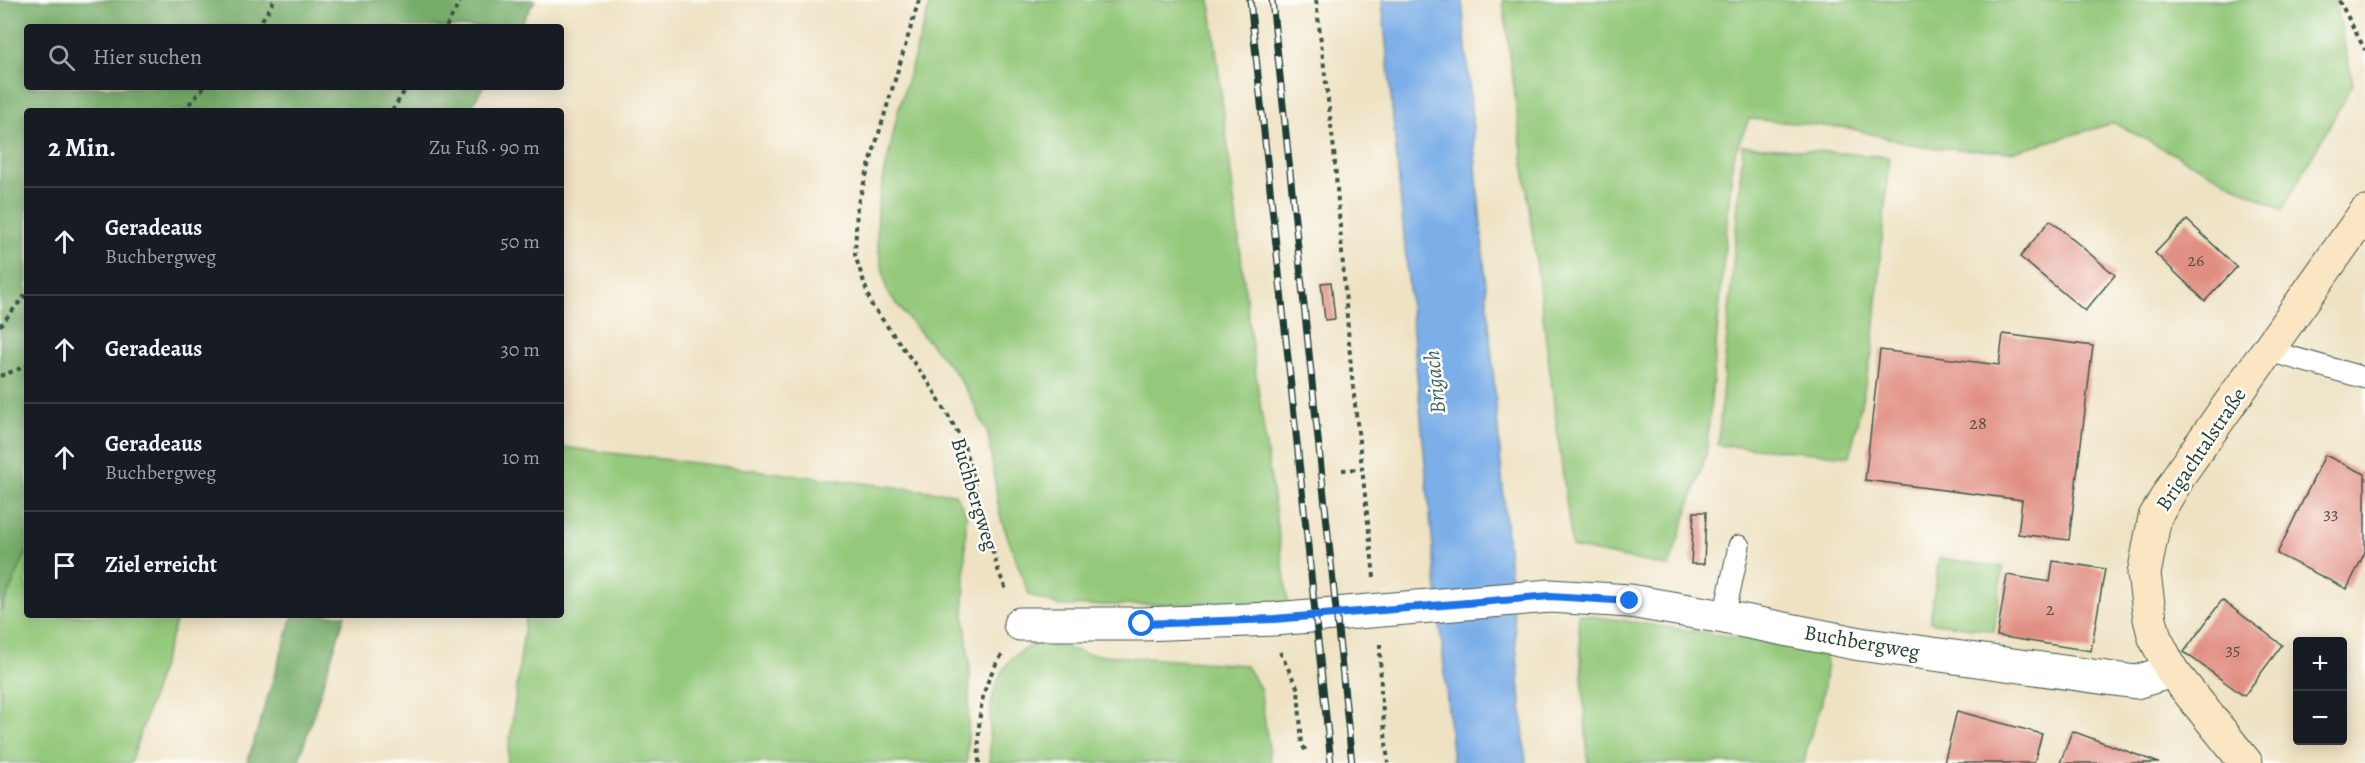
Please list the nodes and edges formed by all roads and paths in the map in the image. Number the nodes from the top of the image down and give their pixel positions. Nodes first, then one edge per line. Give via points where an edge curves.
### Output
1 (274, 0) edge
2 (461, 0) edge
3 (919, 0) edge
4 (1316, 0) edge
5 (2339, 0) edge
6 (258, 24) edge
7 (448, 24) edge
8 (2365, 50) edge
9 (201, 90) edge
10 (405, 90) edge
11 (186, 108) edge
12 (394, 108) edge
13 (2365, 213) edge
14 (24, 297) edge
15 (0, 326) edge
16 (2269, 351) junction
17 (24, 367) edge
18 (0, 376) edge
19 (2365, 378) edge
20 (1361, 469) junction
21 (1342, 470) dead end
22 (1739, 546) dead end
23 (1379, 611) junction
24 (1724, 616) junction
25 (1020, 624) junction
26 (1277, 646) dead end
27 (2172, 672) junction
28 (1306, 751) dead end
29 (979, 763) edge
30 (1388, 763) edge
31 (2246, 763) edge

1 - 6 path
2 - 7 path
3 - 25 path, Buchbergweg via 857,206 855,255 871,304 933,389 963,442 998,570
4 - 20 path via 1334,150
5 - 8 path
9 - 11 path
10 - 12 path
13 - 16 street, Brigachtalstraße
14 - 15 path
16 - 19 lane
16 - 27 street, Brigachtalstraße via 2182,471 2156,517 2144,574 2155,638
17 - 18 path
20 - 21 path
20 - 23 path
22 - 24 lane
23 - 24 street, Buchbergweg via 1551,596 1630,601
23 - 25 street via 1164,623
23 - 30 path
24 - 27 street, Buchbergweg via 1860,644 2136,682
25 - 29 path via 983,690 978,719
26 - 28 path via 1298,689 1302,745
27 - 31 street, Brigachtalstraße

